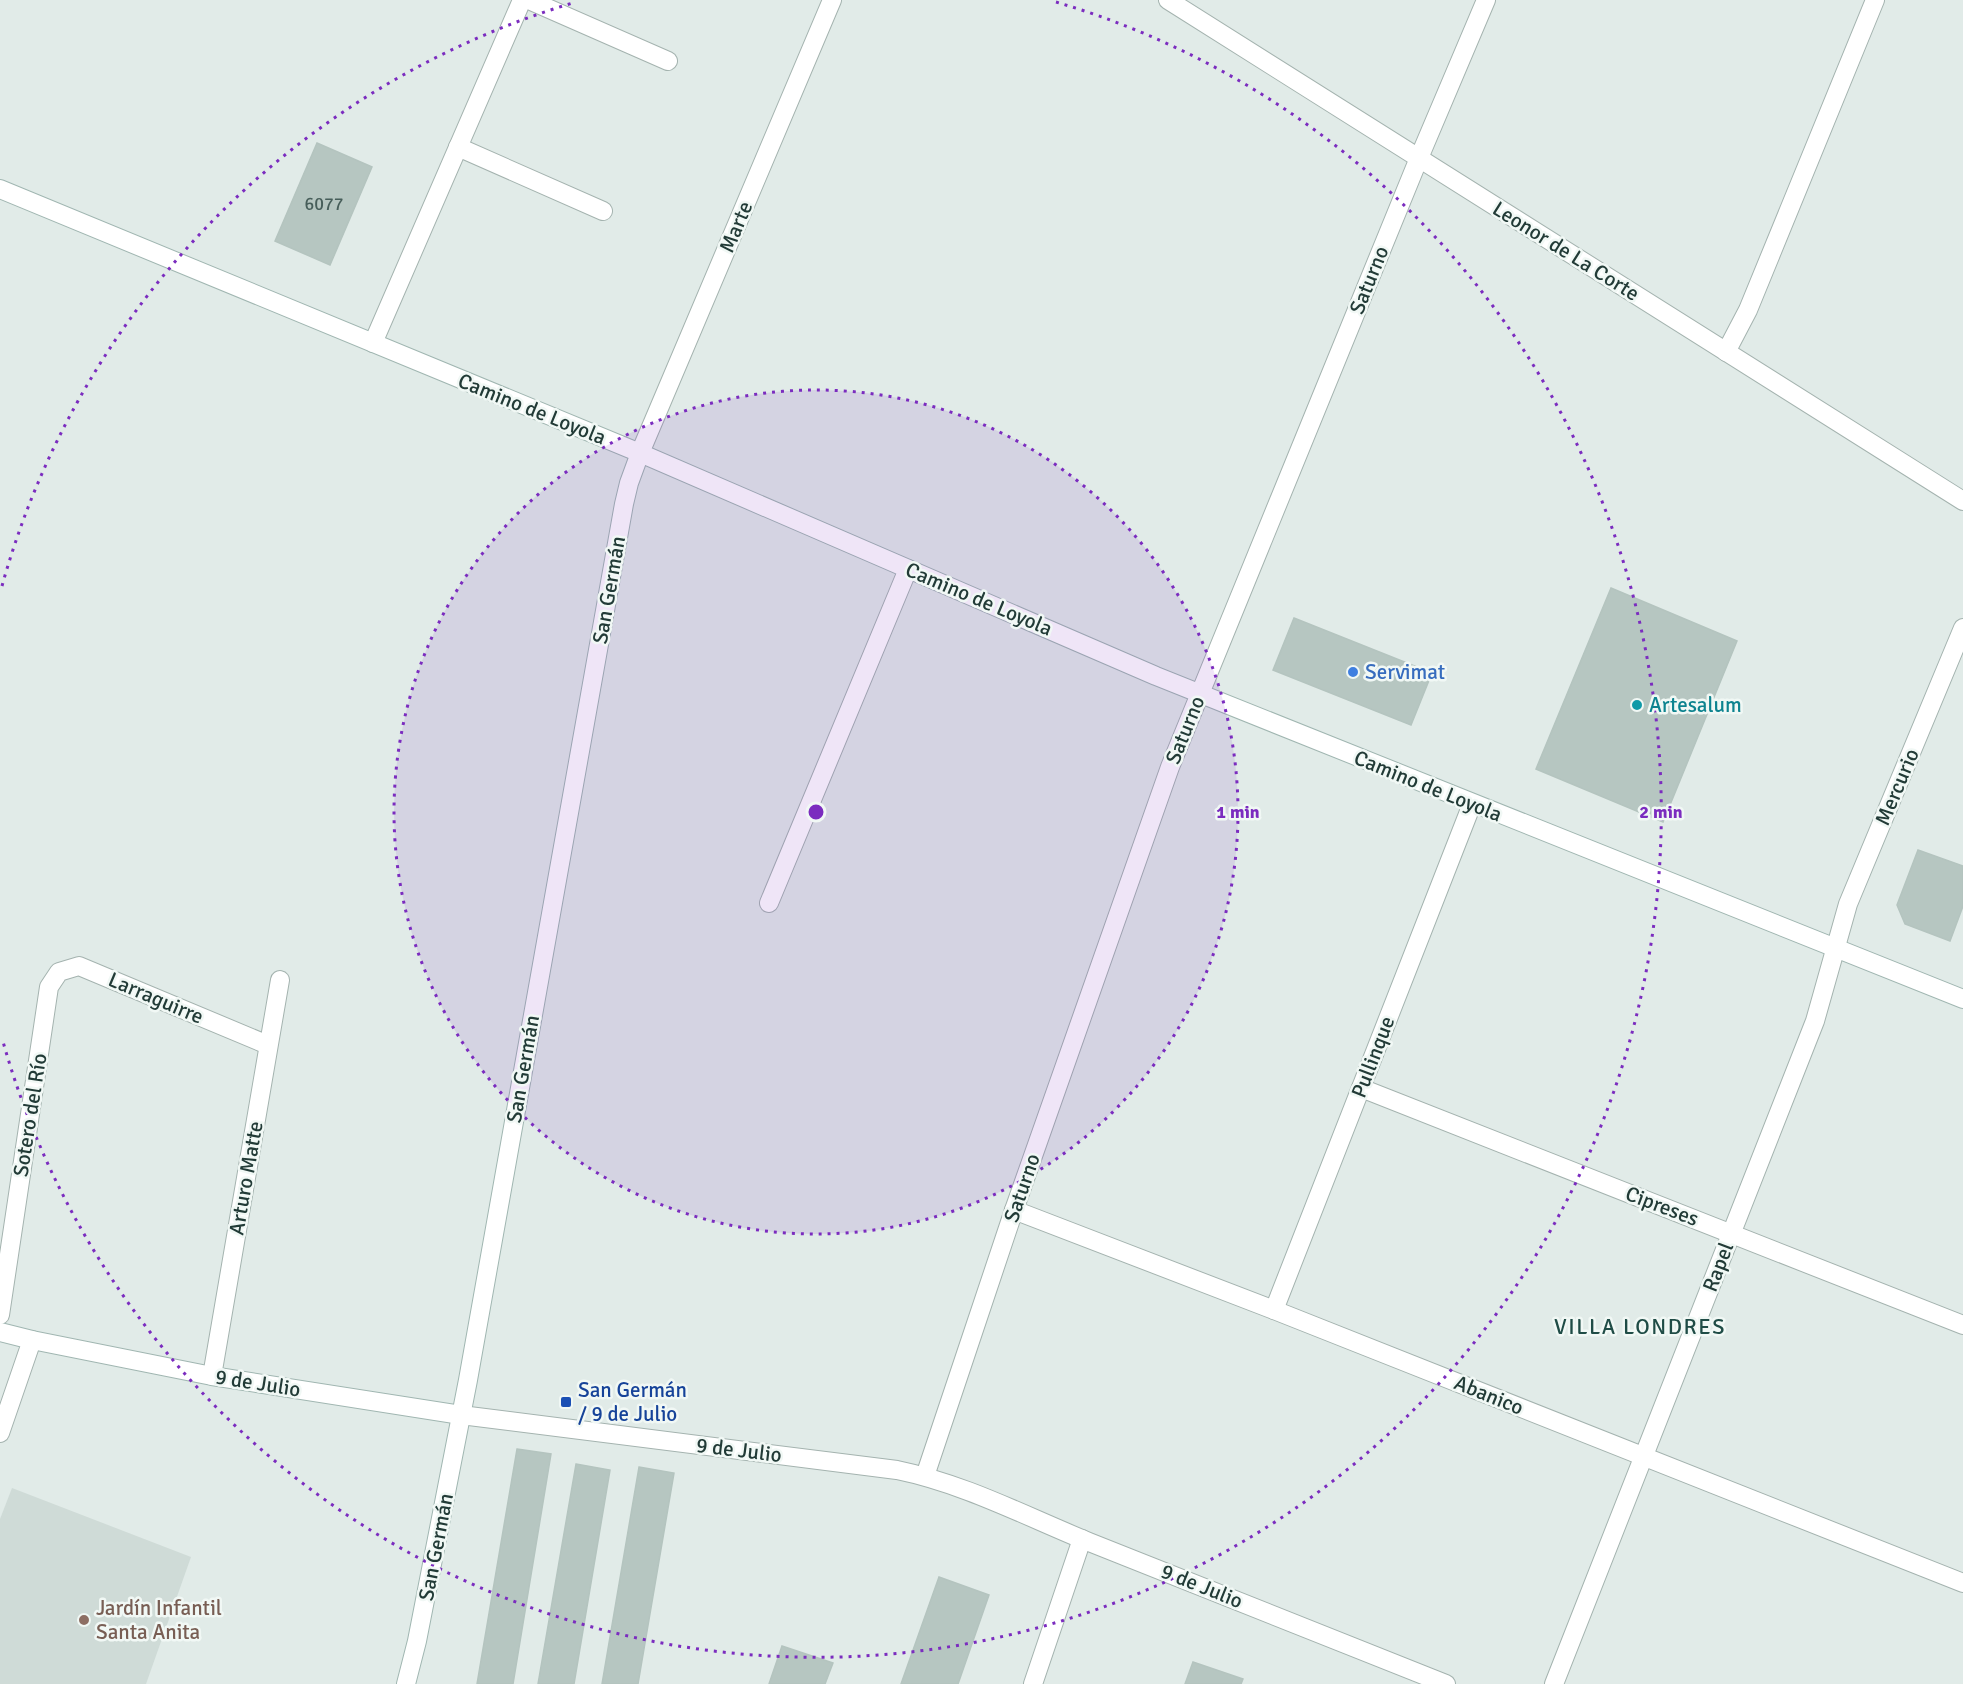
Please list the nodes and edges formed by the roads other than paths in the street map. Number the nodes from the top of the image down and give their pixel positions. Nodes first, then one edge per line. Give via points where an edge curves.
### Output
1 (522, 0) edge
2 (529, 0) edge
3 (832, 0) edge
4 (1168, 0) edge
5 (1486, 0) edge
6 (1875, 0) edge
7 (668, 61) dead end
8 (458, 147) junction
9 (1419, 158) junction
10 (0, 189) edge
11 (603, 211) dead end
12 (373, 343) junction
13 (1726, 352) junction
14 (640, 453) junction
15 (1963, 501) edge
16 (908, 569) junction
17 (1963, 628) edge
18 (1200, 694) junction
19 (1472, 804) junction
20 (769, 903) dead end
21 (1836, 949) junction
22 (280, 980) dead end
23 (49, 987) joint
24 (1963, 999) edge
25 (268, 1045) junction
26 (1361, 1088) junction
27 (1014, 1210) junction
28 (1731, 1233) junction
29 (1274, 1310) junction
30 (0, 1315) edge
31 (1963, 1325) edge
32 (0, 1332) edge
33 (32, 1340) junction
34 (212, 1376) junction
35 (461, 1415) junction
36 (0, 1433) edge
37 (1644, 1456) junction
38 (925, 1476) junction
39 (1082, 1539) junction
40 (1963, 1583) edge
41 (406, 1684) edge
42 (1033, 1684) edge
43 (1446, 1684) edge
44 (1554, 1684) edge

1 - 8 street
2 - 7 street
3 - 14 street, Marte
4 - 9 street, Leonor de La Corte
5 - 9 street, Saturno
6 - 13 street via 1748,310
8 - 11 street
8 - 12 street
9 - 13 street, Leonor de La Corte
9 - 18 street, Saturno
10 - 12 street, Camino de Loyola
12 - 14 street, Camino de Loyola
13 - 15 street, Leonor de La Corte
14 - 16 street, Camino de Loyola
14 - 35 street, San Germán via 624,504
16 - 18 street, Camino de Loyola
16 - 20 street
17 - 21 street, Mercurio via 1848,904
18 - 19 street, Camino de Loyola
18 - 27 street, Saturno via 1170,767
19 - 21 street, Camino de Loyola
19 - 26 street, Pullinque
21 - 24 street, Camino de Loyola
21 - 28 street, Rapel via 1815,1021
22 - 25 street, Arturo Matte
23 - 25 street, Larraguirre via 59,972 79,966
23 - 30 street, Sotero del Río
25 - 34 street, Arturo Matte
26 - 28 street, Cipreses
26 - 29 street, Pullinque
27 - 29 street, Abanico
27 - 38 street, Saturno
28 - 31 street, Cipreses
28 - 37 street, Rapel
29 - 37 street, Abanico
32 - 33 street, 9 de Julio
33 - 34 street, 9 de Julio
33 - 36 street
34 - 35 street, 9 de Julio
35 - 38 street, 9 de Julio
35 - 41 street, San Germán
37 - 40 street, Abanico
37 - 44 street, Rapel
38 - 39 street, 9 de Julio via 958,1486
39 - 42 street
39 - 43 street, 9 de Julio

